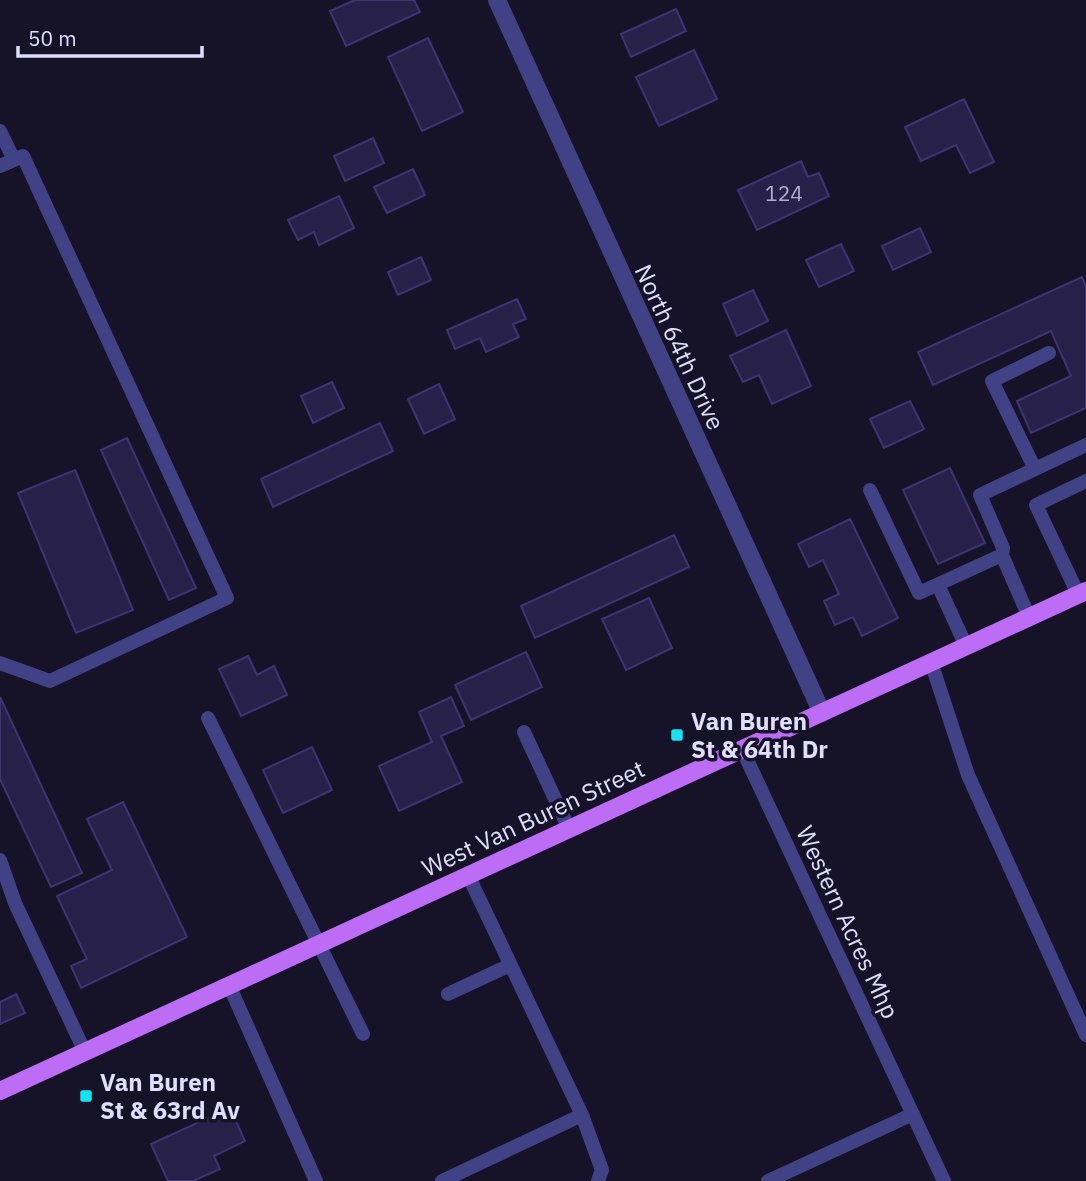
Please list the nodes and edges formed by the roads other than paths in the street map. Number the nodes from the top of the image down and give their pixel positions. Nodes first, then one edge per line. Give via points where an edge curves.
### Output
1 (497, 0) edge
2 (0, 131) edge
3 (7, 163) edge
4 (1049, 353) dead end
5 (1086, 445) edge
6 (1035, 469) junction
7 (1086, 481) edge
8 (870, 490) dead end
9 (1002, 555) junction
10 (938, 585) junction
11 (1082, 593) edge
12 (1030, 617) junction
13 (966, 646) junction
14 (931, 662) junction
15 (0, 663) edge
16 (822, 713) junction
17 (208, 718) dead end
18 (524, 732) dead end
19 (742, 749) junction
20 (569, 829) junction
21 (0, 860) edge
22 (468, 875) junction
23 (320, 943) junction
24 (510, 965) junction
25 (229, 985) junction
26 (448, 994) dead end
27 (363, 1034) dead end
28 (1086, 1035) edge
29 (85, 1052) junction
30 (0, 1091) edge
31 (913, 1114) junction
32 (582, 1115) junction
33 (316, 1181) edge
34 (442, 1181) edge
35 (598, 1181) edge
36 (768, 1181) edge
37 (944, 1181) edge

1 - 16 street, North 64th Drive
2 - 3 lane
3 - 15 lane via 23,156 228,598 50,681
4 - 6 lane via 992,380
5 - 6 lane
6 - 9 lane via 981,495
7 - 11 lane via 1036,506
8 - 10 lane via 919,593
9 - 10 lane
9 - 12 lane
10 - 13 lane
11 - 12 main road, West Van Buren Street
12 - 13 main road, West Van Buren Street
13 - 14 main road, West Van Buren Street
14 - 16 main road, West Van Buren Street
14 - 28 lane via 968,775
16 - 19 main road, West Van Buren Street
17 - 23 lane
18 - 20 lane
19 - 20 main road, West Van Buren Street
19 - 31 lane, Western Acres Mhp
20 - 22 main road, West Van Buren Street
21 - 29 lane via 15,903
22 - 23 main road, West Van Buren Street
22 - 24 lane
23 - 25 main road, West Van Buren Street
23 - 27 lane
24 - 26 lane
24 - 32 lane
25 - 29 main road, West Van Buren Street
25 - 33 lane
29 - 30 main road, West Van Buren Street
31 - 36 lane
31 - 37 lane, Western Acres Mhp
32 - 34 lane
32 - 35 lane via 602,1170

